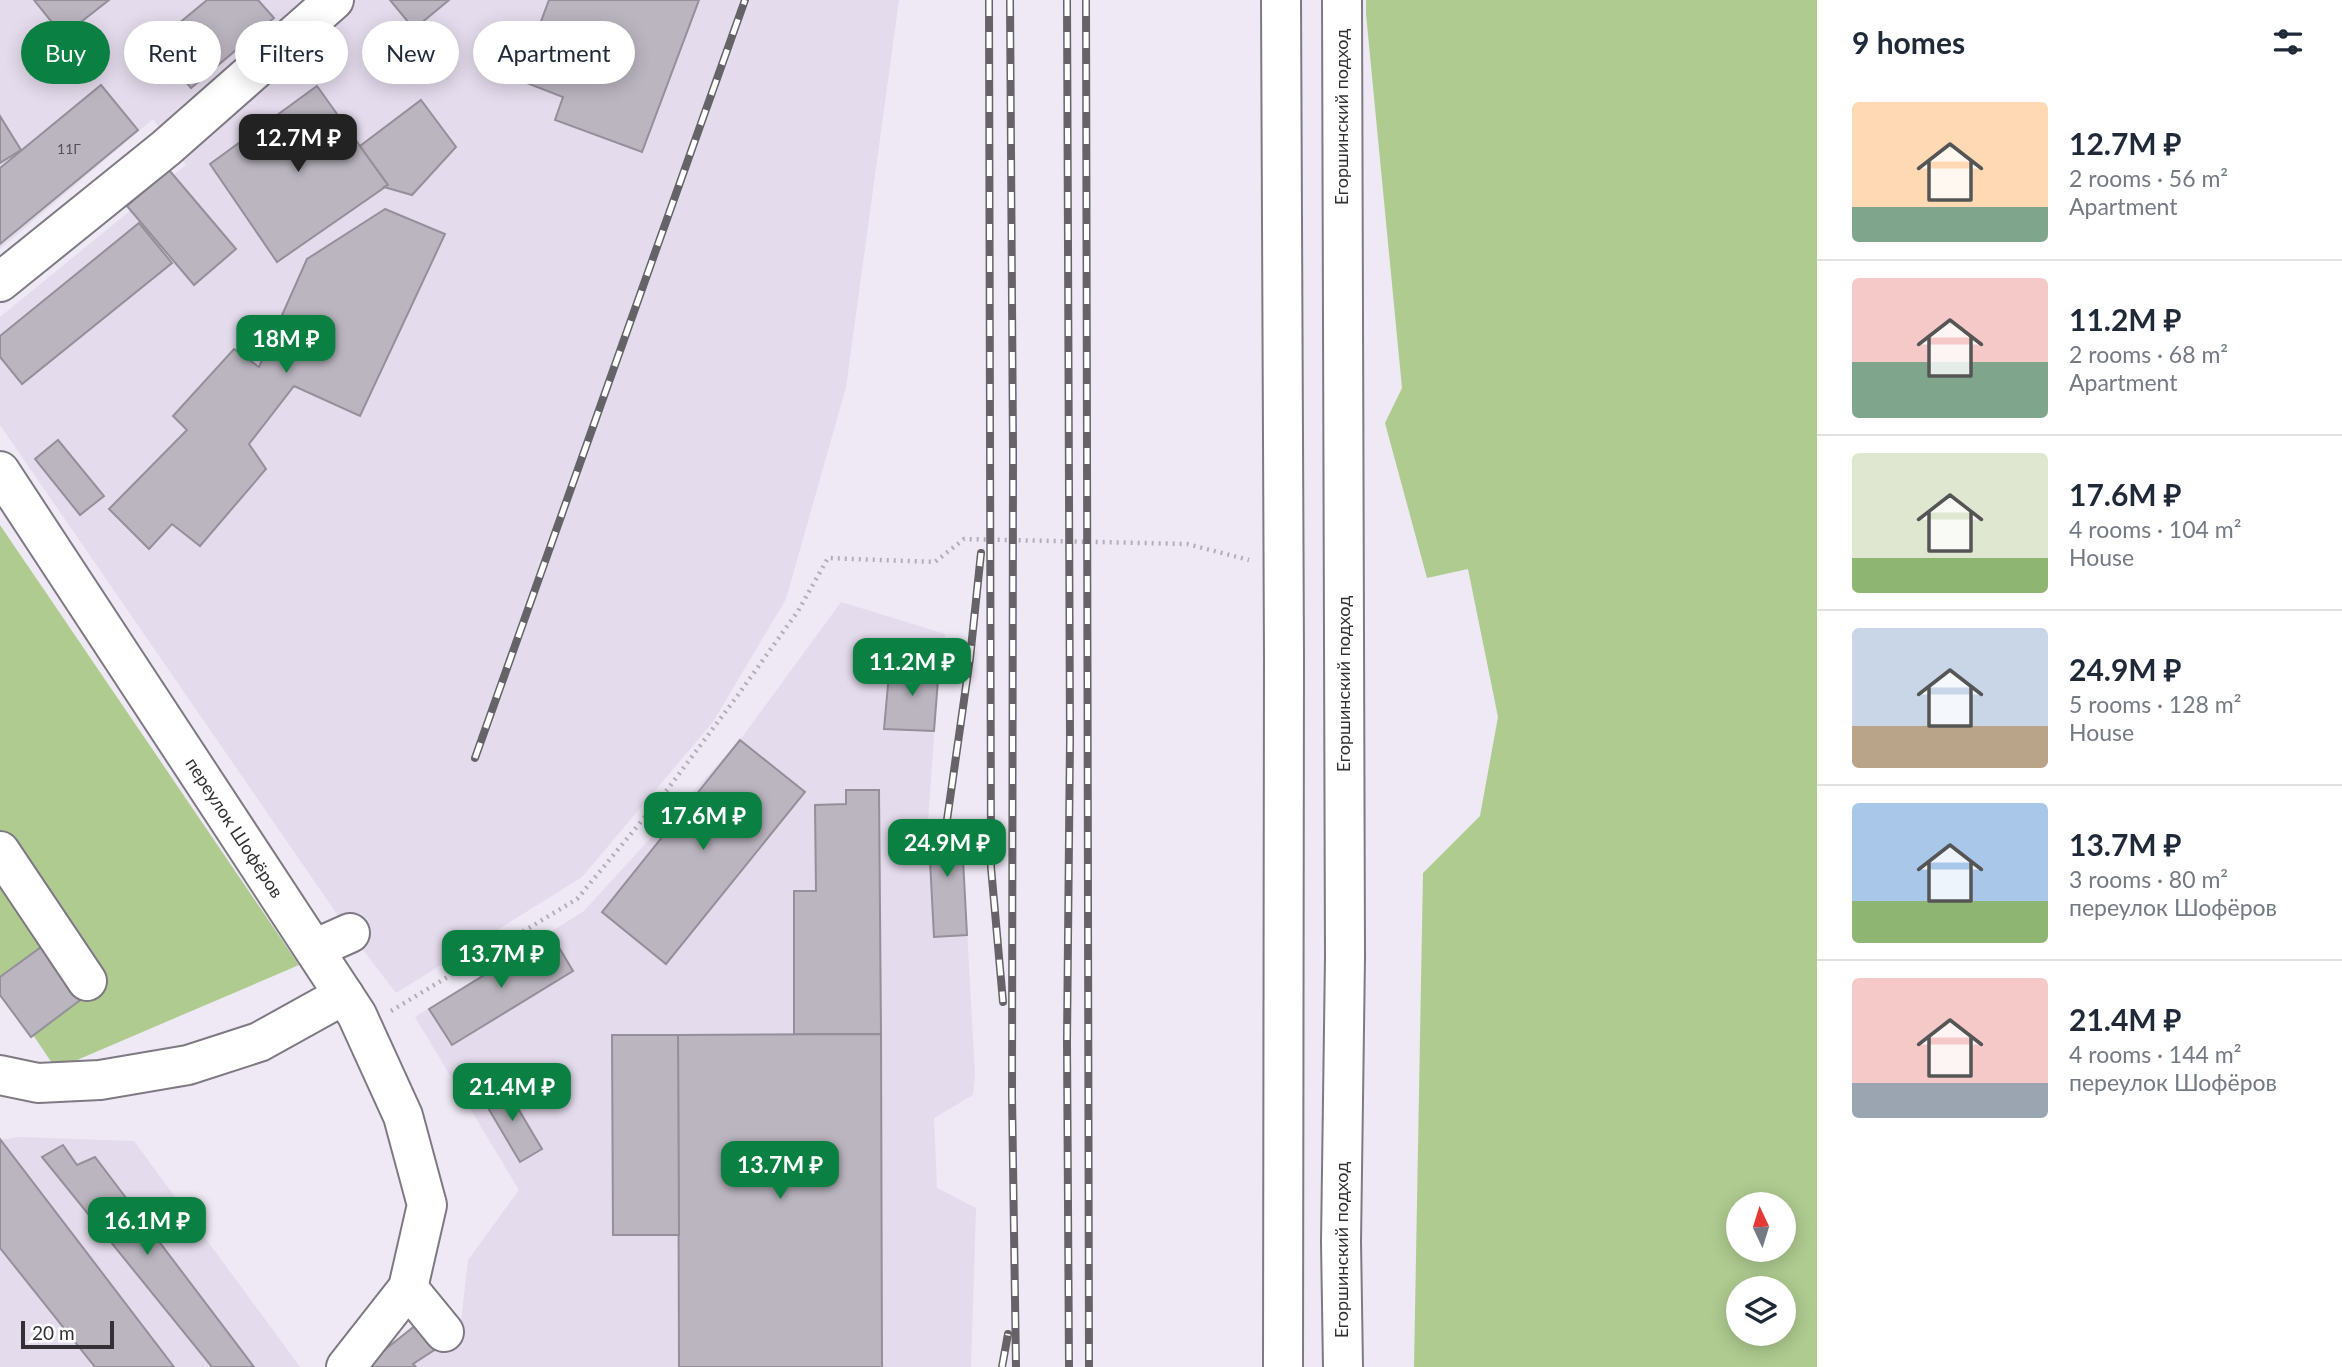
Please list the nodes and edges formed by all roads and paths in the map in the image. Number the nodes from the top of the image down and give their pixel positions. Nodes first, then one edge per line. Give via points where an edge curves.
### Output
1 (334, 0) edge
2 (1281, 0) edge
3 (1342, 0) edge
4 (0, 282) edge
5 (0, 471) edge
6 (1283, 569) junction
7 (0, 851) edge
8 (350, 933) dead end
9 (314, 949) junction
10 (87, 981) dead end
11 (344, 995) junction
12 (363, 1027) junction
13 (0, 1075) edge
14 (408, 1288) junction
15 (444, 1332) dead end
16 (346, 1367) edge
17 (1283, 1367) edge
18 (1343, 1367) edge

1 - 4 main road via 166,148
2 - 6 main road
3 - 18 main road, Егоршинский подход
5 - 9 main road, переулок Шофёров
6 - 12 path via 1187,544 964,539 935,562 828,558 798,611 738,695 577,900
6 - 17 main road
7 - 10 main road
8 - 9 main road
9 - 11 main road, переулок Шофёров
11 - 12 main road, переулок Шофёров
11 - 13 main road via 259,1042 188,1065 51,1083
12 - 14 main road, переулок Шофёров via 403,1116 427,1205
14 - 15 main road
14 - 16 main road

